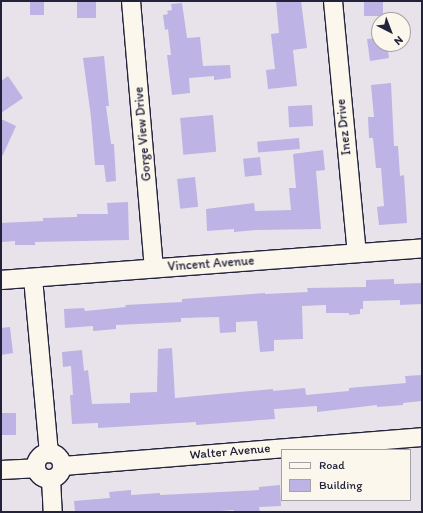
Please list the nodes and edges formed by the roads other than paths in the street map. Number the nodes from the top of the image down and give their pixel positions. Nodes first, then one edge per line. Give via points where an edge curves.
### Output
1 (131, 1) edge
2 (333, 1) edge
3 (422, 248) edge
4 (357, 253) junction
5 (154, 268) junction
6 (33, 278) junction
7 (1, 280) edge
8 (422, 437) edge
9 (49, 453) junction
10 (63, 466) junction
11 (36, 468) junction
12 (1, 470) edge
13 (51, 479) junction
14 (53, 512) edge

1 - 5 street, Gorge View Drive
2 - 4 street, Inez Drive
3 - 4 street, Vincent Avenue
4 - 5 street, Vincent Avenue
5 - 6 street, Vincent Avenue
6 - 7 street, Vincent Avenue
6 - 9 street
8 - 10 street, Walter Avenue
9 - 10 street via 58,456
9 - 11 street via 40,458
10 - 13 street via 60,475
11 - 12 street
11 - 13 street via 41,477
13 - 14 street

